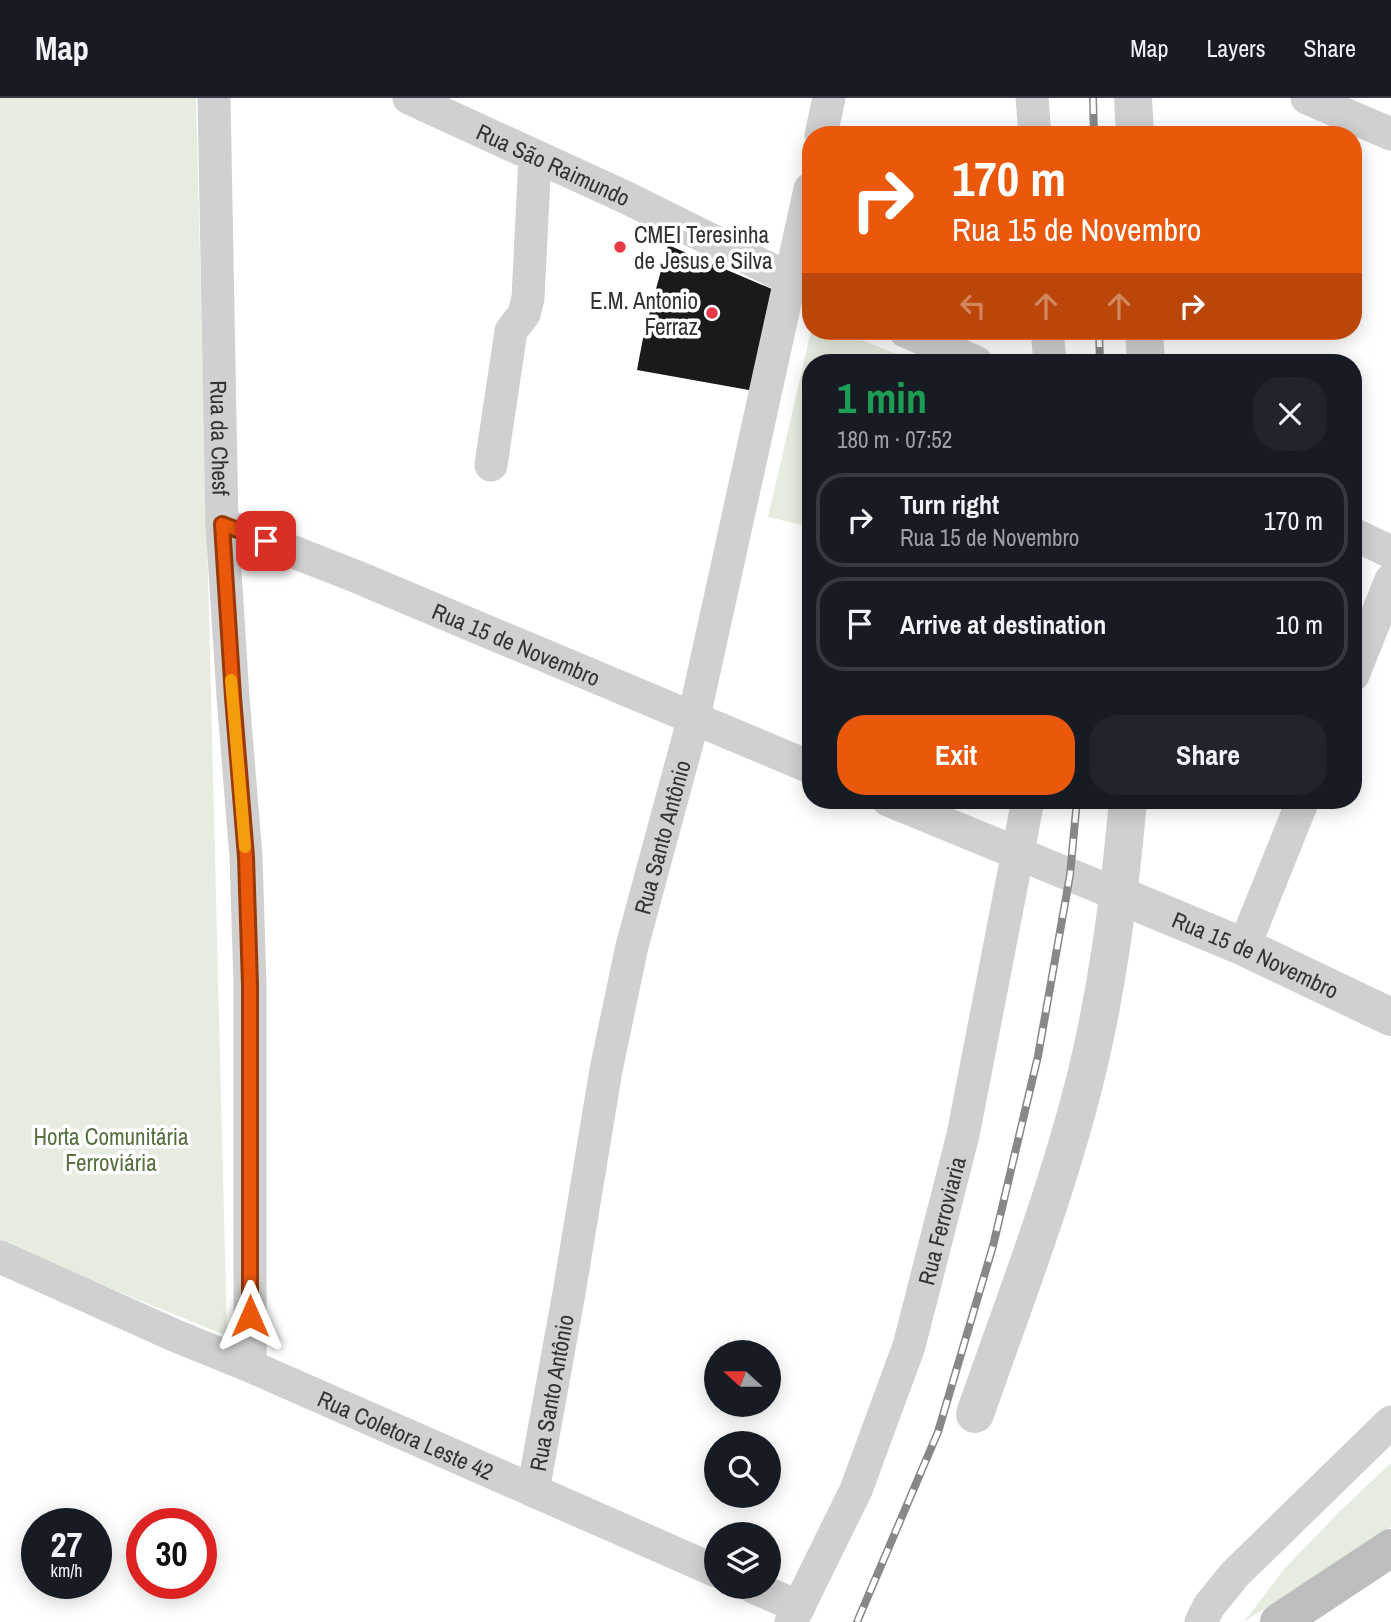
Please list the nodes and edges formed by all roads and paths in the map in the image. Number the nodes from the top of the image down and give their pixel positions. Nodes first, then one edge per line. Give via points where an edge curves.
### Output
1 (214, 98) edge
2 (409, 98) edge
3 (829, 98) edge
4 (1032, 98) edge
5 (1133, 98) edge
6 (1307, 98) edge
7 (823, 126) edge
8 (1034, 126) edge
9 (1135, 126) edge
10 (1391, 134) edge
11 (535, 157) junction
12 (801, 285) edge
13 (926, 340) edge
14 (958, 354) edge
15 (491, 465) dead end
16 (222, 524) junction
17 (1362, 538) edge
18 (1391, 552) edge
19 (1391, 580) edge
20 (1362, 653) edge
21 (694, 717) junction
22 (802, 764) edge
23 (910, 809) edge
24 (1026, 809) edge
25 (1127, 809) edge
26 (1299, 809) edge
27 (1017, 854) junction
28 (1119, 895) junction
29 (1244, 947) junction
30 (1391, 1017) edge
31 (0, 1257) edge
32 (250, 1366) junction
33 (975, 1414) dead end
34 (1391, 1422) edge
35 (533, 1491) junction
36 (1391, 1548) edge
37 (704, 1566) edge
38 (771, 1599) edge
39 (795, 1615) edge
40 (1201, 1622) edge
41 (1279, 1622) edge

1 - 16 street, Rua da Chesf
2 - 11 street, Rua São Raimundo
3 - 7 street
4 - 8 street
5 - 9 street
6 - 10 street
11 - 12 street, Rua São Raimundo
11 - 15 street via 528,298 524,314 511,331
12 - 21 street, Rua Santo Antônio
13 - 14 street
16 - 21 street, Rua 15 de Novembro
16 - 32 street, Rua da Chesf via 246,857
17 - 18 street
19 - 20 street
21 - 22 street, Rua 15 de Novembro
21 - 35 street, Rua Santo Antônio via 632,946 606,1070
23 - 27 street
24 - 27 street, Rua Ferroviaria
25 - 28 street
26 - 29 street
27 - 28 street
27 - 39 street, Rua Ferroviaria via 963,1135 909,1346 856,1490
28 - 29 street, Rua 15 de Novembro
28 - 33 street via 1080,1102
29 - 30 street, Rua 15 de Novembro
31 - 32 street, Rua Coletora Leste 42
32 - 35 street, Rua Coletora Leste 42
34 - 40 street via 1235,1574
35 - 37 street, Rua Coletora Leste 42
36 - 41 main road
38 - 39 street

